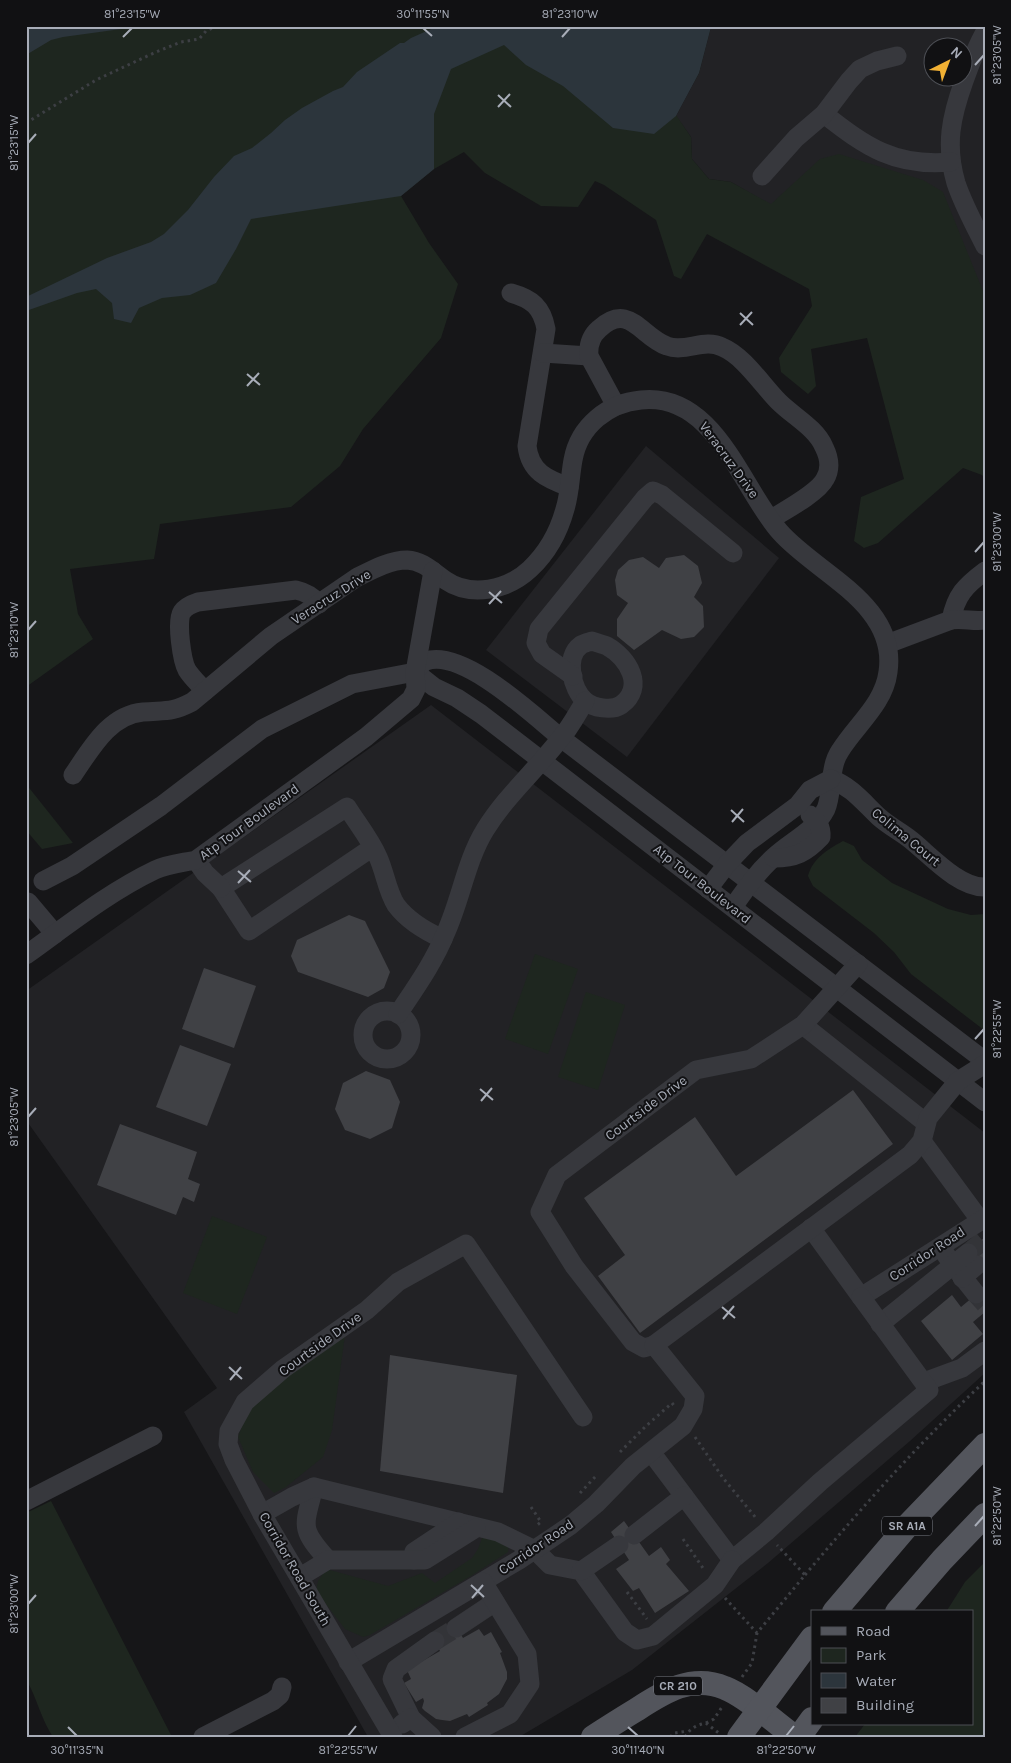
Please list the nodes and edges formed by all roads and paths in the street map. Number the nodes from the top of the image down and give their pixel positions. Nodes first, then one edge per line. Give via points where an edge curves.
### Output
1 (217, 26) edge
2 (985, 32) edge
3 (896, 56) dead end
4 (824, 114) junction
5 (26, 123) edge
6 (951, 162) junction
7 (762, 176) dead end
8 (983, 237) edge
9 (510, 293) dead end
10 (543, 353) junction
11 (589, 356) junction
12 (616, 406) junction
13 (569, 487) junction
14 (771, 519) junction
15 (732, 553) dead end
16 (433, 571) junction
17 (985, 571) edge
18 (319, 604) junction
19 (951, 620) junction
20 (985, 620) edge
21 (887, 644) junction
22 (415, 672) junction
23 (573, 676) junction
24 (205, 691) junction
25 (585, 701) junction
26 (561, 738) junction
27 (542, 760) junction
28 (73, 775) dead end
29 (831, 780) junction
30 (798, 804) junction
31 (817, 821) junction
32 (772, 823) junction
33 (789, 844) junction
34 (373, 847) junction
35 (772, 858) junction
36 (196, 860) junction
37 (727, 864) junction
38 (43, 881) dead end
39 (752, 882) junction
40 (985, 887) edge
41 (221, 888) junction
42 (708, 889) junction
43 (28, 902) dead end
44 (733, 907) junction
45 (55, 934) junction
46 (443, 939) junction
47 (26, 955) edge
48 (858, 964) junction
49 (837, 988) junction
50 (398, 1014) dead end
51 (803, 1025) junction
52 (985, 1062) edge
53 (958, 1081) junction
54 (985, 1102) edge
55 (924, 1132) junction
56 (982, 1219) edge
57 (811, 1228) junction
58 (940, 1245) junction
59 (973, 1259) tunnel mouth
60 (958, 1272) junction
61 (979, 1290) tunnel mouth
62 (865, 1294) junction
63 (880, 1324) junction
64 (654, 1345) junction
65 (985, 1351) edge
66 (985, 1381) edge
67 (924, 1382) junction
68 (250, 1398) joint
69 (583, 1417) dead end
70 (153, 1436) dead end
71 (985, 1445) edge
72 (651, 1452) junction
73 (314, 1487) junction
74 (684, 1496) junction
75 (26, 1502) edge
76 (531, 1507) dead end
77 (262, 1514) junction
78 (985, 1515) edge
79 (460, 1523) junction
80 (535, 1527) dead end
81 (535, 1550) junction
82 (328, 1560) junction
83 (732, 1560) junction
84 (581, 1571) junction
85 (805, 1574) dead end
86 (300, 1578) junction
87 (483, 1582) junction
88 (495, 1602) junction
89 (836, 1610) edge
90 (899, 1610) edge
91 (456, 1628) tunnel mouth
92 (811, 1639) edge
93 (435, 1642) tunnel mouth
94 (348, 1662) junction
95 (282, 1687) dead end
96 (758, 1710) junction
97 (412, 1718) junction
98 (811, 1720) edge
99 (688, 1731) junction
100 (392, 1734) edge
101 (203, 1737) edge
102 (432, 1737) edge
103 (465, 1737) edge
104 (593, 1737) edge
105 (670, 1737) edge
106 (685, 1737) edge
107 (724, 1737) edge
108 (739, 1737) edge
109 (797, 1737) edge

1 - 5 path via 198,39 156,52 96,80
2 - 6 street via 955,105 949,140
3 - 4 street via 860,70
4 - 6 street via 874,150 916,163
4 - 7 street via 796,138
6 - 8 street via 957,184
9 - 10 street via 531,301 544,316
10 - 11 street
10 - 13 street via 527,446 528,457 541,474
11 - 12 street
11 - 14 street via 591,339 598,329 609,321 626,319 668,347 715,344 736,356 780,403 816,434 828,459 829,470 818,488
12 - 13 street, Veracruz Drive via 588,425 579,439
12 - 14 street, Veracruz Drive via 638,400 665,400 692,412 730,456
13 - 16 street, Veracruz Drive via 561,523 553,540 519,578 497,588 473,590 445,581
14 - 21 street, Veracruz Drive via 794,547 854,594 883,632
15 - 23 street via 653,491 644,498 540,629 536,643 542,654
16 - 18 street, Veracruz Drive via 416,562 390,563 356,578
16 - 22 street
17 - 19 street via 960,592
18 - 24 street, Veracruz Drive via 271,636
18 - 24 street via 306,592 296,590 198,602 186,608 179,619 183,659 187,670
19 - 20 street
19 - 21 street
21 - 29 street, Veracruz Drive via 890,660 883,692 838,754
22 - 26 street via 424,662 436,659 476,672
22 - 27 street, Atp Tour Boulevard via 434,687 482,714
22 - 36 street, Atp Tour Boulevard via 416,689 411,699 366,737
22 - 38 street via 352,684 262,729 161,806 72,866
23 - 25 street
23 - 25 street via 570,667 573,656 582,644 592,641 606,645 624,659 633,675 633,690 622,704 600,708
24 - 28 street, Veracruz Drive via 179,709 142,712 109,726
25 - 26 street
26 - 27 street
26 - 37 street
27 - 42 street, Atp Tour Boulevard
27 - 46 street via 484,831 471,858
29 - 30 street via 810,790
29 - 31 street, Veracruz Drive via 826,808
29 - 40 street, Colima Court via 852,790 887,824 946,869 968,884
30 - 31 street
30 - 32 street
31 - 33 street, Veracruz Drive
31 - 35 street via 822,831 814,844 789,858
32 - 33 street
32 - 37 street
33 - 35 street, Veracruz Drive
34 - 41 street via 347,807
34 - 41 street via 249,931
34 - 46 street via 396,904 423,930
35 - 39 street, Veracruz Drive
36 - 41 street
36 - 45 street, Atp Tour Boulevard via 155,870
37 - 39 street
37 - 42 street
39 - 44 street, Veracruz Drive
39 - 48 street
42 - 44 street, Atp Tour Boulevard
43 - 45 street
44 - 49 street, Atp Tour Boulevard
45 - 47 street, Atp Tour Boulevard
46 - 50 street via 426,973
48 - 49 street, Courtside Drive
48 - 52 street
49 - 51 street, Courtside Drive
49 - 53 street, Atp Tour Boulevard
51 - 55 street
51 - 64 street, Courtside Drive via 751,1059 696,1070 556,1175 540,1212 574,1266 633,1342 644,1348
52 - 53 street
53 - 54 street, Atp Tour Boulevard
53 - 55 street
55 - 56 street
55 - 57 street via 910,1155
56 - 58 street, Corridor Road
57 - 62 street
57 - 64 street
58 - 60 street
58 - 62 street, Corridor Road
59 - 60 street
60 - 61 street
60 - 63 street
62 - 63 street
63 - 67 street
64 - 72 street, Corridor Road via 695,1396 693,1409 683,1426
65 - 67 street via 962,1368
66 - 85 path via 905,1460
67 - 83 street via 929,1390
68 - 69 street, Courtside Drive via 282,1369 367,1310 398,1282 466,1244
68 - 77 street, Corridor Road South via 236,1416 229,1431 228,1444
70 - 75 street
71 - 89 main road, SR A1A via 909,1524
72 - 74 street
72 - 81 street, Corridor Road via 596,1504
73 - 77 street
73 - 79 street
73 - 82 street via 305,1524 308,1536
74 - 83 street
74 - 84 street
76 - 80 path via 541,1522
77 - 86 street, Corridor Road South
78 - 90 main road
79 - 81 street via 498,1532
79 - 82 street via 424,1560
81 - 84 street via 550,1565
81 - 87 street, Corridor Road
82 - 86 street
83 - 84 street via 715,1585 653,1636 638,1640 625,1632
86 - 94 street, Corridor Road South
87 - 88 street
87 - 94 street, Corridor Road
88 - 91 street
88 - 103 street via 527,1654 530,1684 510,1714
92 - 96 main road
93 - 97 street via 396,1669 392,1679
94 - 100 street, Corridor Road South
95 - 101 street via 273,1701
96 - 104 main road, CR 210 via 726,1688 697,1682 682,1684 663,1692
96 - 108 main road
96 - 109 main road, CR 210
97 - 100 street
97 - 102 street
98 - 109 main road
99 - 105 path
99 - 106 path
99 - 107 path via 706,1723

